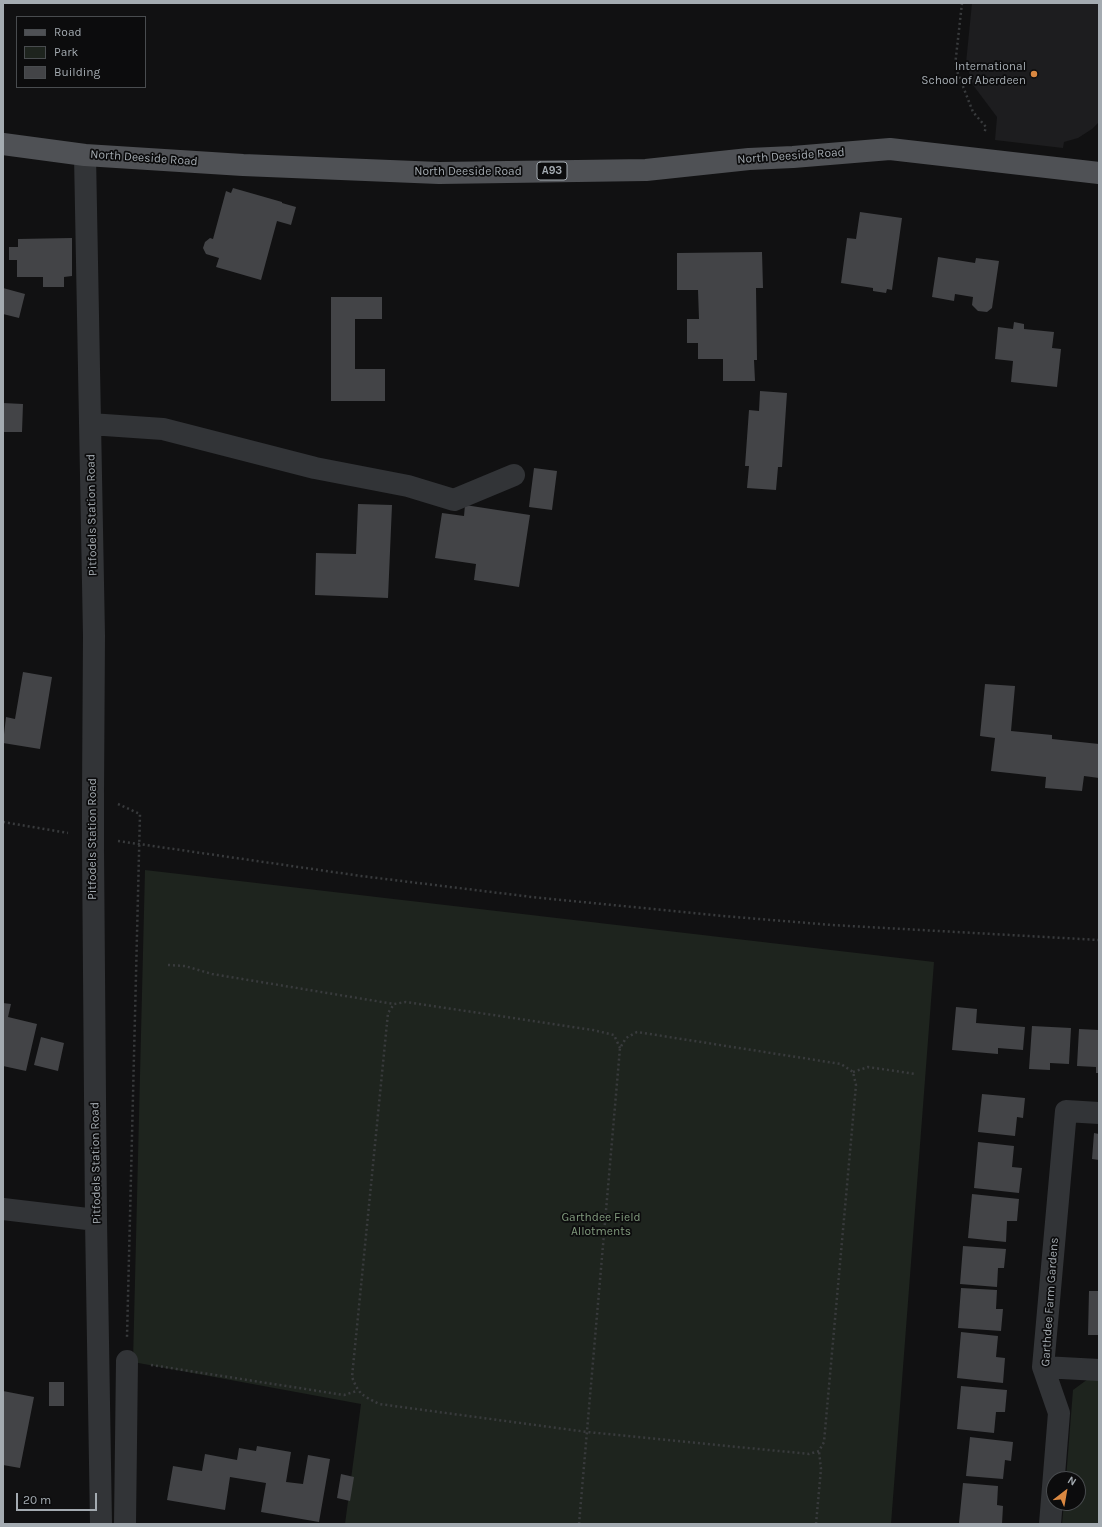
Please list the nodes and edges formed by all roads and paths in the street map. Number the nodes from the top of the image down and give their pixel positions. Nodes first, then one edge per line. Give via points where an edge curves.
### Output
1 (962, 3) edge
2 (3, 144) edge
3 (85, 155) junction
4 (961, 156) junction
5 (1099, 173) edge
6 (90, 424) junction
7 (514, 475) dead end
8 (93, 793) junction
9 (3, 822) edge
10 (70, 833) dead end
11 (116, 841) dead end
12 (140, 845) junction
13 (1099, 940) edge
14 (168, 965) dead end
15 (394, 1004) junction
16 (620, 1048) junction
17 (853, 1072) junction
18 (915, 1074) dead end
19 (1099, 1113) edge
20 (3, 1209) edge
21 (96, 1220) junction
22 (127, 1361) junction
23 (1043, 1367) junction
24 (1099, 1370) edge
25 (357, 1391) junction
26 (587, 1432) junction
27 (819, 1451) junction
28 (101, 1524) edge
29 (125, 1524) edge
30 (579, 1524) edge
31 (816, 1524) edge
32 (1050, 1524) edge

1 - 4 path via 956,66 973,112 986,128 982,140 963,145
2 - 3 main road, North Deeside Road / A93
3 - 4 main road, North Deeside Road / A93 via 439,173 646,170 749,159 890,149
3 - 6 street, Pitfodels Station Road
4 - 5 main road, North Deeside Road / A93
6 - 7 street via 163,429 315,468 408,486 454,500
6 - 8 street, Pitfodels Station Road via 94,636
8 - 12 path via 140,814
8 - 21 street, Pitfodels Station Road, bridge
9 - 10 path
11 - 12 path
12 - 13 path via 532,897 839,925
12 - 22 path
14 - 15 path
15 - 16 path via 406,1002 593,1030 614,1035
15 - 25 path via 388,1013 352,1377
16 - 17 path via 626,1038 637,1032 841,1064
16 - 26 path
17 - 18 path via 868,1067
17 - 27 path via 856,1085 824,1442
19 - 23 street, Garthdee Farm Gardens via 1066,1111
20 - 21 street
21 - 28 street, Pitfodels Station Road
22 - 25 path via 344,1396
22 - 29 street
23 - 24 street
23 - 32 street, Garthdee Farm Gardens via 1058,1413
25 - 26 path via 379,1404
26 - 27 path via 809,1454
26 - 30 path
27 - 31 path via 821,1469

